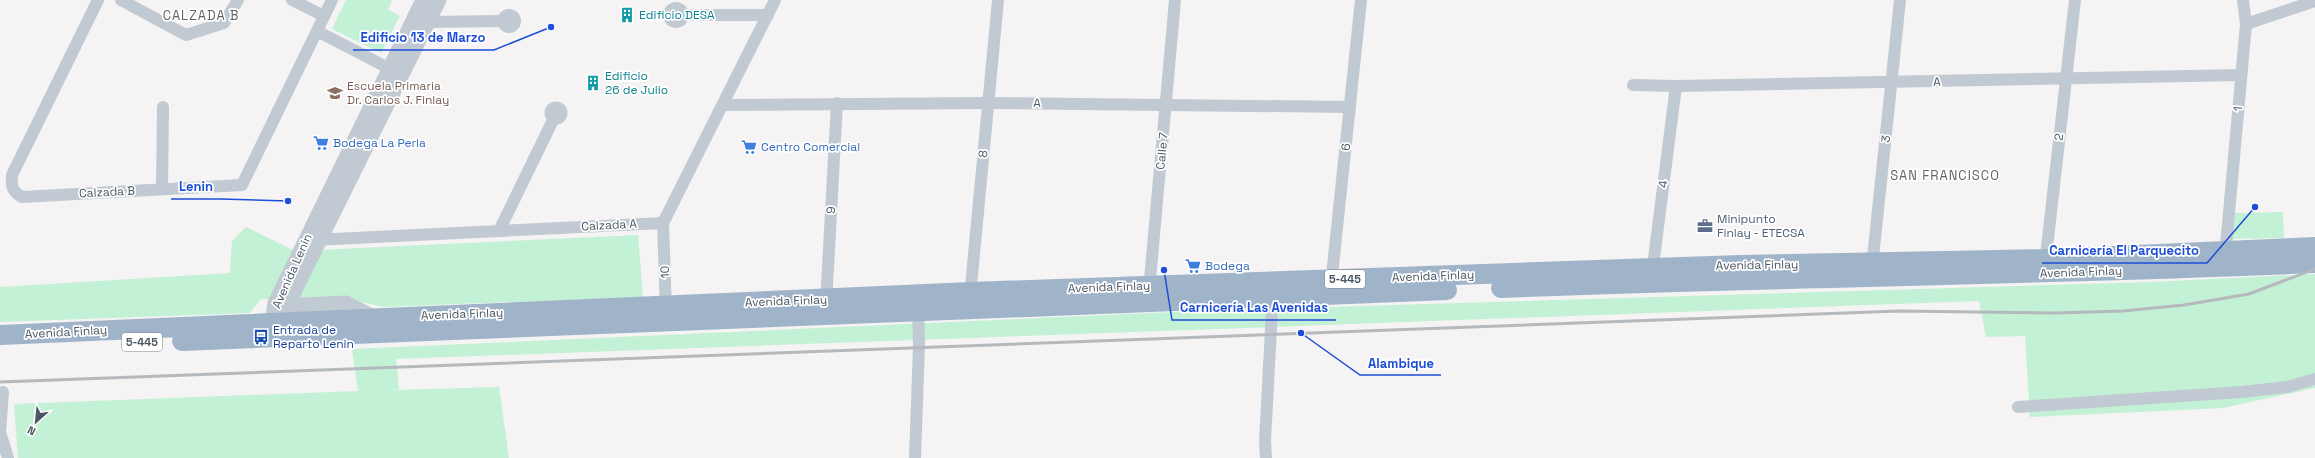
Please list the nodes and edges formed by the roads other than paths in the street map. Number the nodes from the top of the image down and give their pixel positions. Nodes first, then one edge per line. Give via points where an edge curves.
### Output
1 (98, 0) edge
2 (121, 0) edge
3 (238, 0) edge
4 (292, 0) edge
5 (332, 0) edge
6 (423, 0) edge
7 (439, 0) edge
8 (776, 0) edge
9 (998, 0) edge
10 (1175, 0) edge
11 (1360, 0) edge
12 (1900, 0) edge
13 (2075, 0) edge
14 (2243, 0) edge
15 (2315, 1) edge
16 (684, 15) dead end
17 (768, 15) junction
18 (324, 16) junction
19 (502, 21) dead end
20 (428, 22) junction
21 (2246, 24) junction
22 (317, 31) junction
23 (396, 72) junction
24 (2241, 75) junction
25 (2066, 78) junction
26 (1892, 83) junction
27 (1633, 85) dead end
28 (1676, 86) junction
29 (837, 103) junction
30 (987, 103) junction
31 (723, 105) junction
32 (1166, 105) junction
33 (163, 107) dead end
34 (1350, 107) junction
35 (554, 118) dead end
36 (162, 189) junction
37 (663, 223) junction
38 (499, 231) junction
39 (321, 239) junction
40 (306, 240) junction
41 (2315, 248) edge
42 (2225, 259) junction
43 (2315, 262) edge
44 (2045, 266) junction
45 (1871, 271) junction
46 (1652, 275) junction
47 (1331, 287) junction
48 (1274, 289) junction
49 (1149, 294) junction
50 (970, 301) junction
51 (918, 303) junction
52 (825, 308) junction
53 (666, 314) junction
54 (282, 318) junction
55 (0, 335) edge
56 (0, 349) edge
57 (2315, 379) edge
58 (4, 392) dead end
59 (2018, 407) dead end
60 (0, 432) edge
61 (8, 458) edge
62 (915, 458) edge
63 (1266, 458) edge

1 - 36 street, Calzada B via 12,175 11,186 22,198
2 - 3 street via 186,35 224,23
4 - 18 street
5 - 18 street, Calzada B
6 - 23 street, Avenida Lenin
7 - 20 street, Avenida Lenin
8 - 17 street
9 - 30 street, 8
10 - 32 street, Calle 7
11 - 34 street, 6
12 - 26 street, 3
13 - 25 street, 2
14 - 21 street, 1
15 - 21 street
16 - 17 street
17 - 31 street
18 - 22 street, Calzada B
19 - 20 street
20 - 23 street, Avenida Lenin
21 - 24 street, 1
22 - 23 street
22 - 36 street, Calzada B via 242,184
23 - 39 street, Avenida Lenin
23 - 40 street, Avenida Lenin
24 - 25 street, A
24 - 42 street, 1
25 - 26 street, A
25 - 44 street, 2
26 - 28 street, A
26 - 45 street, 3
27 - 28 street, A
28 - 46 street, 4
29 - 30 street, A
29 - 31 street, A
29 - 52 street, 9
30 - 32 street, A
30 - 50 street, 8
31 - 37 street
32 - 34 street, A
32 - 49 street, Calle 7
33 - 36 street
34 - 47 street, 6
35 - 38 street
37 - 38 street, Calzada A
37 - 53 street, 10
38 - 39 street, Calzada A
39 - 40 street, Calzada A
39 - 54 street, Avenida Lenin
40 - 54 street, Avenida Lenin
41 - 42 highway, Avenida Finlay / 5-445
42 - 43 highway, Avenida Finlay / 5-445
42 - 44 highway, Avenida Finlay / 5-445
44 - 45 highway, Avenida Finlay / 5-445
45 - 46 highway, Avenida Finlay / 5-445
46 - 47 highway, Avenida Finlay / 5-445
47 - 48 highway, Avenida Finlay / 5-445
48 - 49 highway, Avenida Finlay / 5-445
48 - 63 street
49 - 50 highway, Avenida Finlay / 5-445
50 - 51 highway, Avenida Finlay / 5-445
51 - 52 highway, Avenida Finlay / 5-445
51 - 62 street
52 - 53 highway, Avenida Finlay / 5-445
53 - 54 highway, Avenida Finlay / 5-445
53 - 54 highway, Avenida Finlay / 5-445
54 - 55 highway, Avenida Finlay / 5-445
54 - 56 highway, Avenida Finlay / 5-445
57 - 59 street via 2287,387 2241,392
58 - 60 street
60 - 61 street

